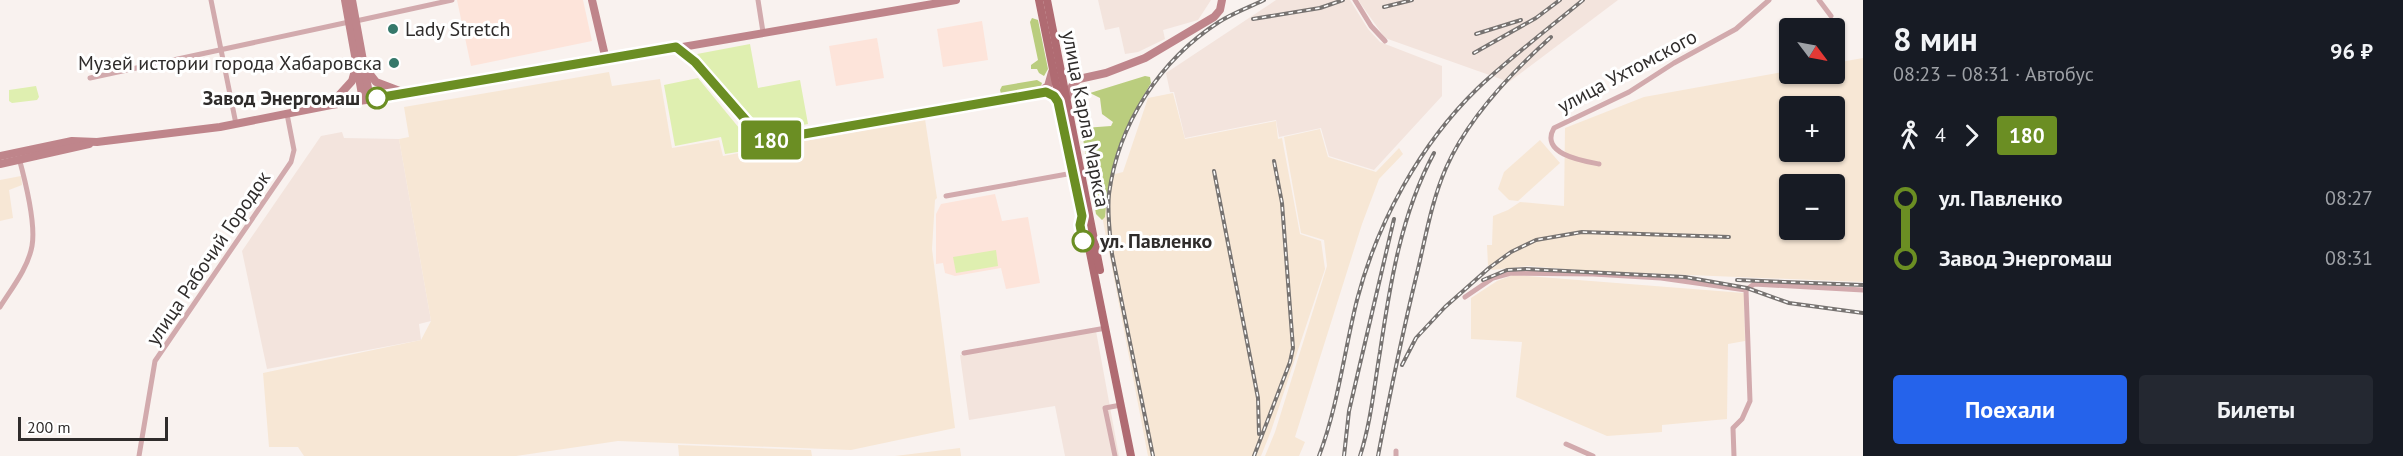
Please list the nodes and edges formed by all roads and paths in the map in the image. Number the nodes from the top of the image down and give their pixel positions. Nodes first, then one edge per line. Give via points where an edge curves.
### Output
1 (211, 0) edge
2 (345, 0) edge
3 (352, 0) edge
4 (452, 0) edge
5 (592, 0) edge
6 (758, 0) edge
7 (955, 0) edge
8 (1039, 0) edge
9 (1047, 0) edge
10 (1222, 0) edge
11 (1355, 0) edge
12 (1769, 0) edge
13 (1819, 0) edge
14 (1832, 16) dead end
15 (352, 22) junction
16 (763, 33) junction
17 (1385, 41) dead end
18 (698, 43) junction
19 (676, 47) junction
20 (221, 50) junction
21 (606, 60) junction
22 (695, 62) junction
23 (1059, 64) junction
24 (360, 65) junction
25 (1052, 72) junction
26 (90, 78) dead end
27 (1079, 79) junction
28 (1037, 93) junction
29 (408, 94) junction
30 (366, 99) junction
31 (1062, 101) junction
32 (331, 105) junction
33 (287, 114) junction
34 (236, 124) junction
35 (19, 155) junction
36 (0, 156) edge
37 (0, 164) edge
38 (1599, 164) dead end
39 (1073, 173) junction
40 (946, 196) dead end
41 (1746, 290) junction
42 (1863, 290) edge
43 (1465, 297) dead end
44 (0, 307) edge
45 (1106, 328) junction
46 (964, 353) dead end
47 (1121, 405) junction
48 (1566, 444) dead end
49 (140, 456) edge
50 (1115, 456) edge
51 (1133, 456) edge
52 (1593, 456) edge
53 (1734, 456) edge

1 - 20 street
2 - 15 main road
3 - 15 main road
4 - 15 street
5 - 21 main road
6 - 16 street
7 - 16 main road
8 - 25 main road
9 - 23 main road, улица Карла Маркса
10 - 27 main road via 1214,17 1157,52 1106,73
11 - 17 street
12 - 38 street, улица Ухтомского via 1736,29 1629,92 1554,128 1551,136 1561,153
13 - 14 street
15 - 20 street
15 - 24 main road
16 - 18 main road
18 - 19 main road
18 - 22 main road
19 - 21 main road
19 - 22 main road
20 - 26 street
20 - 34 street
21 - 29 main road
22 - 28 main road via 753,129 769,140
23 - 27 main road
23 - 31 main road, улица Карла Маркса
24 - 29 main road via 376,82
24 - 30 main road
24 - 32 main road via 342,95
25 - 28 main road via 1048,86
25 - 31 main road
27 - 31 main road
28 - 31 main road via 1050,93
29 - 30 main road
30 - 32 main road
31 - 39 main road, улица Карла Маркса
31 - 51 main road, улица Карла Маркса
32 - 33 main road
33 - 34 main road
33 - 49 street, улица Рабочий Городок via 294,150 291,162 155,361
34 - 35 main road
35 - 36 main road
35 - 37 main road
35 - 44 street via 33,244 24,268
39 - 40 street
39 - 45 main road, улица Карла Маркса
41 - 42 street via 1754,284
41 - 43 street via 1661,278 1511,273 1493,278
41 - 53 street via 1750,401 1733,428
45 - 46 street
45 - 47 main road, улица Карла Маркса
47 - 50 street via 1105,408
47 - 51 main road, улица Карла Маркса
48 - 52 street

